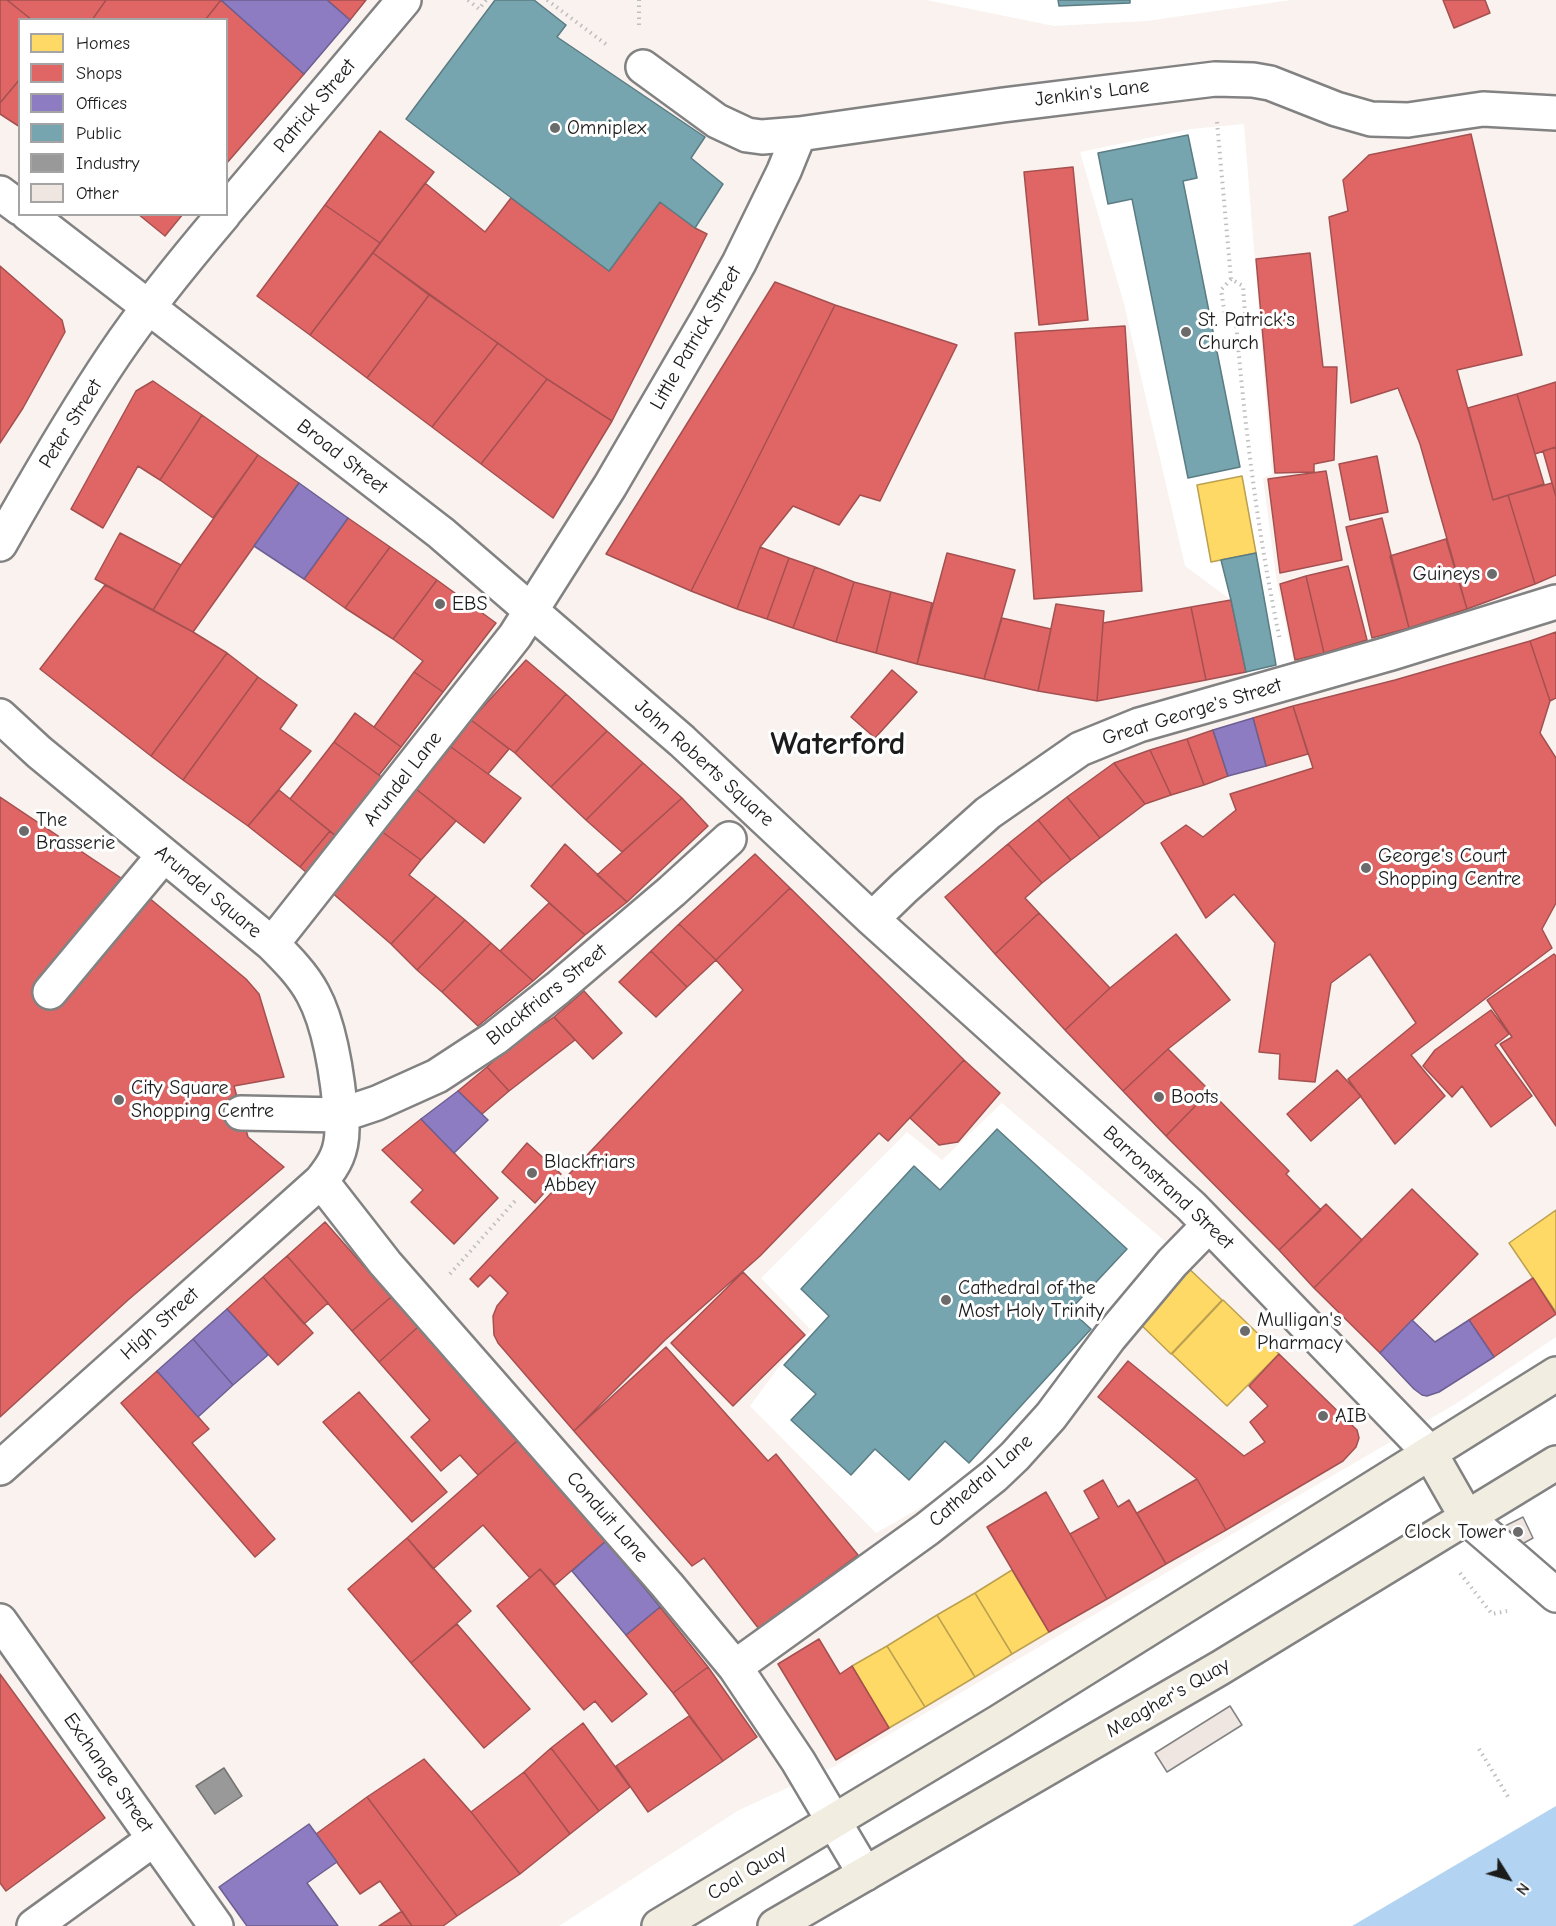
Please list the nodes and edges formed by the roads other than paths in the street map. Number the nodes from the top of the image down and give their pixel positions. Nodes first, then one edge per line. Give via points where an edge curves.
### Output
1 (404, 0) edge
2 (643, 67) road end
3 (1556, 113) edge
4 (799, 134) junction
5 (0, 192) edge
6 (18, 206) edge
7 (228, 209) edge
8 (31, 216) edge
9 (222, 216) edge
10 (148, 307) junction
11 (0, 544) edge
12 (1556, 603) edge
13 (531, 611) junction
14 (0, 716) edge
15 (729, 839) dead end
16 (164, 855) junction
17 (882, 928) junction
18 (272, 944) junction
19 (50, 992) dead end
20 (241, 1113) dead end
21 (341, 1114) junction
22 (321, 1180) junction
23 (1209, 1225) junction
24 (1556, 1374) edge
25 (1430, 1453) junction
26 (1556, 1462) edge
27 (0, 1468) edge
28 (1467, 1518) junction
29 (1556, 1595) edge
30 (0, 1621) edge
31 (735, 1667) junction
32 (834, 1820) junction
33 (154, 1839) junction
34 (865, 1874) junction
35 (34, 1926) edge
36 (216, 1926) edge
37 (659, 1926) edge
38 (775, 1926) edge

1 - 7 street, Patrick Street
2 - 4 street, Jenkin's Lane via 732,129 762,137
3 - 4 street, Jenkin's Lane via 1483,109 1408,120 1371,119 1270,83 1225,79
4 - 13 street, Little Patrick Street via 740,263
5 - 6 street
8 - 10 street, Broad Street
9 - 10 street
10 - 11 street, Peter Street via 113,356
10 - 13 street, Broad Street via 441,533
12 - 17 street, Great George's Street via 1139,725 1080,748 988,813 904,888
13 - 17 street, John Roberts Square via 682,741
13 - 18 street, Arundel Lane
14 - 16 street, Arundel Square
15 - 21 street, Blackfriars Street via 610,945 464,1060 407,1091
16 - 18 street, Arundel Square
16 - 19 street
17 - 23 street, Barronstrand Street
18 - 21 street, Arundel Square via 301,976 320,1007
20 - 21 street
21 - 22 street, Arundel Square via 338,1158
22 - 27 street, High Street
22 - 31 street, Conduit Lane via 422,1306
23 - 25 street, Barronstrand Street
23 - 31 street, Cathedral Lane via 1110,1337 1051,1416 994,1476 894,1554
24 - 25 main road
25 - 28 main road
25 - 32 main road
26 - 28 main road, Meagher's Quay
28 - 29 street
28 - 34 main road, Meagher's Quay via 1210,1674
30 - 33 street, Exchange Street
31 - 32 street, Conduit Lane
32 - 34 street, Conduit Lane
32 - 37 main road, Coal Quay
33 - 35 street
33 - 36 street, Exchange Street
34 - 38 main road, Meagher's Quay

